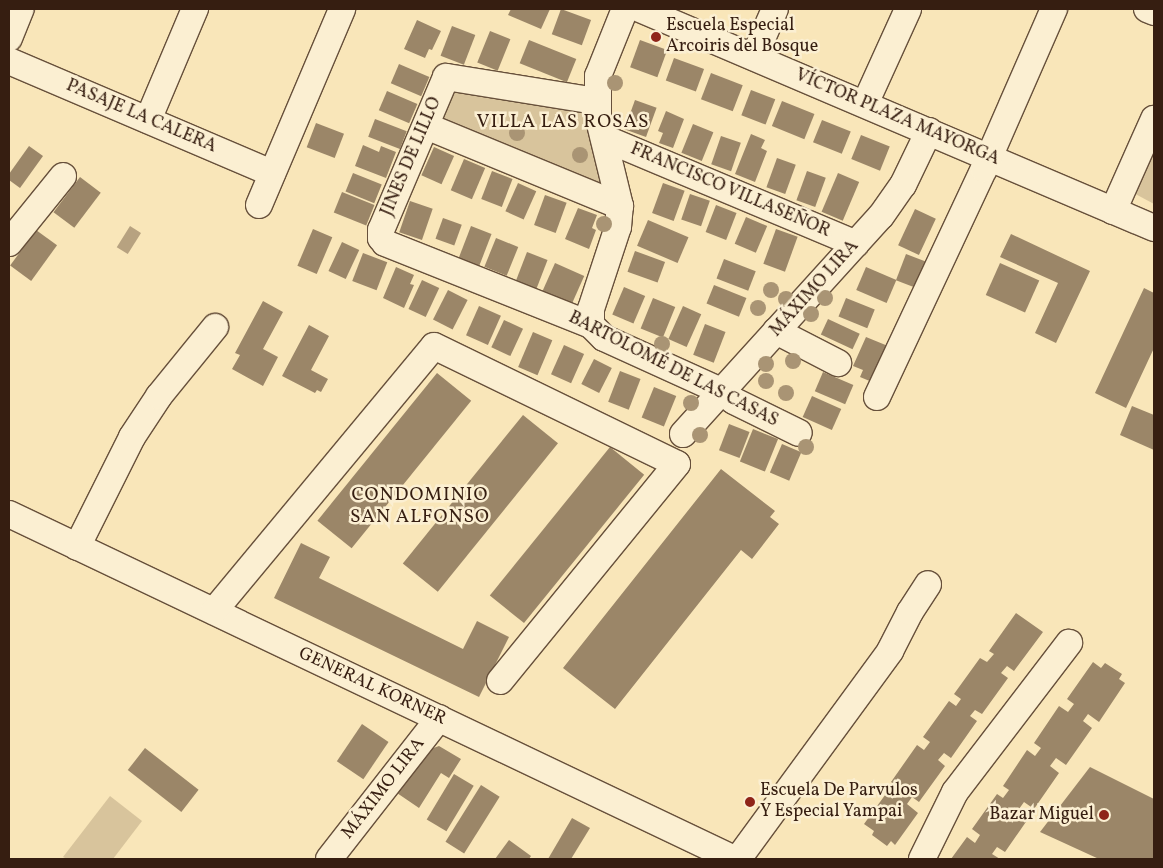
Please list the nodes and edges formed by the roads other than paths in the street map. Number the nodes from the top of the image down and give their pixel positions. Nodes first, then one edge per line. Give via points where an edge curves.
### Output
1 (21, 9) edge
2 (175, 9) edge
3 (195, 9) edge
4 (342, 9) edge
5 (625, 9) edge
6 (640, 9) edge
7 (775, 9) edge
8 (908, 9) edge
9 (1054, 9) edge
10 (1147, 9) edge
11 (1154, 12) edge
12 (9, 38) edge
13 (754, 57) junction
14 (9, 61) edge
15 (596, 101) junction
16 (865, 104) junction
17 (139, 117) junction
18 (1154, 119) edge
19 (426, 126) junction
20 (929, 131) junction
21 (604, 138) junction
22 (989, 157) junction
23 (272, 173) junction
24 (63, 176) dead end
25 (259, 205) dead end
26 (620, 206) junction
27 (1113, 211) junction
28 (1154, 228) edge
29 (381, 238) joint
30 (9, 243) edge
31 (856, 244) junction
32 (591, 325) junction
33 (215, 327) dead end
34 (776, 331) junction
35 (838, 363) dead end
36 (721, 391) junction
37 (877, 397) dead end
38 (799, 433) dead end
39 (683, 434) dead end
40 (9, 514) edge
41 (77, 547) junction
42 (928, 584) dead end
43 (214, 612) junction
44 (1069, 643) dead end
45 (500, 681) dead end
46 (439, 718) junction
47 (329, 859) edge
48 (736, 859) edge
49 (922, 859) edge

1 - 12 street
2 - 17 street
3 - 17 street
4 - 23 street
5 - 15 street via 600,67
6 - 13 street, VÍCTOR PLAZA MAYORGA
7 - 13 street
8 - 16 street
9 - 22 street
10 - 11 street
13 - 16 street, VÍCTOR PLAZA MAYORGA
14 - 17 street, PASAJE LA CALERA
15 - 19 street, JINES DE LILLO via 446,77
15 - 21 street
16 - 20 street, VÍCTOR PLAZA MAYORGA
17 - 23 street, PASAJE LA CALERA
18 - 27 street
19 - 26 street
19 - 29 street, JINES DE LILLO via 380,230
20 - 22 street, VÍCTOR PLAZA MAYORGA
20 - 31 street, MÁXIMO LIRA via 902,185
21 - 26 street
21 - 31 street, FRANCISCO VILLASEÑOR
22 - 27 street, VÍCTOR PLAZA MAYORGA
22 - 37 street
23 - 25 street
24 - 30 street
26 - 32 street via 618,227 591,308
27 - 28 street, VÍCTOR PLAZA MAYORGA
29 - 32 street, BARTOLOMÉ DE LAS CASAS via 385,243
31 - 34 street, MÁXIMO LIRA
32 - 36 street, BARTOLOMÉ DE LAS CASAS via 604,338
33 - 41 street via 159,396 132,436
34 - 35 street
34 - 36 street, MÁXIMO LIRA
36 - 38 street, BARTOLOMÉ DE LAS CASAS via 734,401
36 - 39 street, MÁXIMO LIRA
40 - 41 street, GENERAL KORNER
41 - 43 street, GENERAL KORNER
42 - 48 street via 890,651
43 - 45 street via 434,346 676,464
43 - 46 street, GENERAL KORNER
44 - 49 street via 955,792
46 - 47 street, MÁXIMO LIRA
46 - 48 street, GENERAL KORNER

